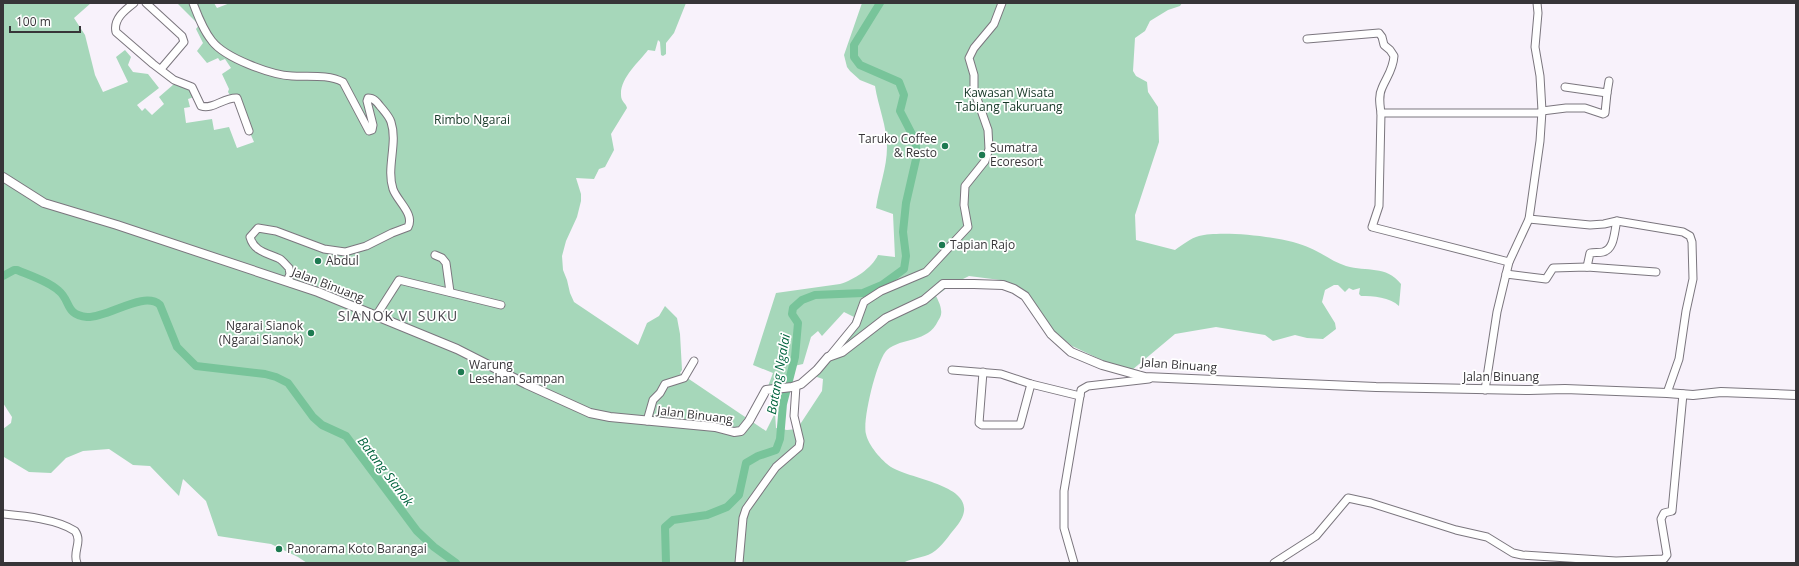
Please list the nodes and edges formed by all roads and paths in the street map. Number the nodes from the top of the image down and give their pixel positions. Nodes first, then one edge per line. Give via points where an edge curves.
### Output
1 (134, 3) edge
2 (146, 3) edge
3 (193, 3) edge
4 (1002, 3) edge
5 (1537, 3) edge
6 (1307, 39) dead end
7 (161, 69) junction
8 (1609, 80) dead end
9 (1565, 87) dead end
10 (1608, 94) junction
11 (1541, 112) junction
12 (1381, 113) junction
13 (249, 132) dead end
14 (3, 177) edge
15 (1529, 219) junction
16 (1616, 221) junction
17 (435, 255) dead end
18 (1509, 262) junction
19 (1587, 267) junction
20 (1656, 272) dead end
21 (1506, 274) junction
22 (291, 283) junction
23 (450, 292) junction
24 (501, 305) dead end
25 (376, 316) junction
26 (828, 358) junction
27 (694, 361) dead end
28 (952, 370) dead end
29 (983, 372) junction
30 (1157, 378) junction
31 (1031, 384) junction
32 (794, 387) junction
33 (1485, 390) junction
34 (1667, 392) junction
35 (1683, 394) junction
36 (1796, 395) edge
37 (1080, 396) junction
38 (647, 421) junction
39 (3, 514) edge
40 (77, 563) edge
41 (739, 563) edge
42 (1074, 563) edge
43 (1274, 563) edge

1 - 7 street via 121,13 115,30
2 - 7 street via 182,36 184,42
3 - 22 street via 206,33 212,43 220,49 266,72 284,76 329,77 343,82 369,131 373,125 368,98 375,100 390,120 393,190 409,215 408,227 366,246 345,252 324,249 276,230 258,228 250,237 252,242 264,254 280,260 290,268 288,279
4 - 26 street via 994,24 969,58 974,75 974,90 988,130 988,149 985,161 965,186 964,205 968,227 926,272 881,291 864,302 856,324
5 - 11 street via 1536,55 1540,76
6 - 12 street via 1379,33 1384,45 1394,56 1389,76 1381,89
7 - 13 street via 174,80 192,87 201,106 208,107 237,98
8 - 10 street
9 - 10 street
10 - 11 street via 1603,114 1585,108
11 - 12 street
11 - 15 street via 1540,140
12 - 18 street via 1379,206 1372,227
14 - 22 main road, Jalan Binuang via 44,203
15 - 16 street via 1590,225
15 - 18 street
16 - 19 street via 1612,244 1604,252 1590,253
16 - 34 street via 1683,232 1690,236 1692,242 1693,279 1679,359
17 - 23 street via 446,263
18 - 21 street
19 - 20 street
19 - 21 street via 1556,267 1546,279
21 - 33 street via 1497,312
22 - 25 main road, Jalan Binuang
23 - 24 street
23 - 25 street via 399,280
25 - 38 main road, Jalan Binuang via 457,349 590,413
26 - 30 main road, Jalan Binuang via 842,352 886,318 924,300 944,284 1003,285 1025,296 1051,334 1071,352 1102,365
26 - 32 main road, Jalan Binuang via 808,379
27 - 38 street via 684,378 665,384 653,400
28 - 29 street
29 - 31 street via 1001,374
29 - 31 street via 979,415 979,423 982,425 1020,425
30 - 33 main road, Jalan Binuang
30 - 37 street via 1088,386 1081,390
31 - 37 street
32 - 38 main road, Jalan Binuang via 766,390 744,429 738,432 715,427
32 - 41 street via 794,416 799,446 776,467 746,509
33 - 34 main road, Jalan Binuang
34 - 35 main road, Jalan Binuang
35 - 36 main road, Jalan Binuang via 1722,392
35 - 43 street via 1672,511 1664,513 1661,519 1667,555 1664,559 1616,561 1522,555 1487,537 1348,498 1316,536
37 - 42 street via 1064,492 1064,528
39 - 40 street via 26,517 75,531 79,540

